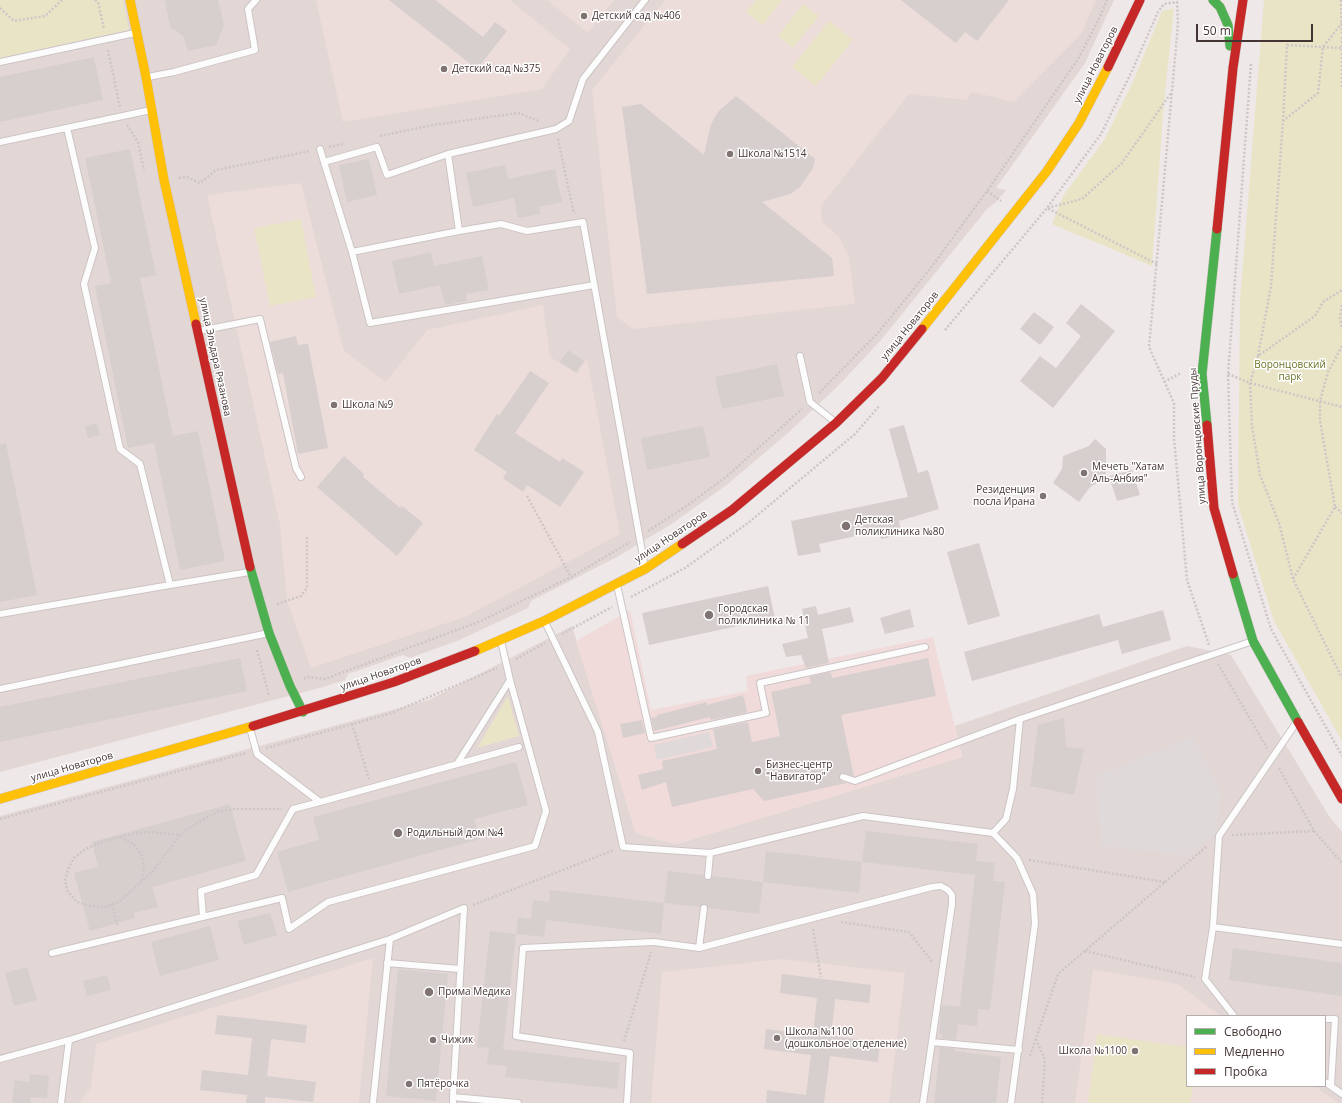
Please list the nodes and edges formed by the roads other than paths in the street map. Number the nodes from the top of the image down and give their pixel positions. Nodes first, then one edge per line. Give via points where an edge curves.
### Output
1 (130, 0) edge
2 (256, 0) edge
3 (645, 0) edge
4 (1140, 0) edge
5 (1213, 0) edge
6 (1243, 0) edge
7 (137, 32) junction
8 (0, 62) edge
9 (1233, 68) junction
10 (146, 77) junction
11 (152, 110) junction
12 (67, 128) junction
13 (0, 142) edge
14 (320, 149) dead end
15 (448, 154) junction
16 (324, 162) junction
17 (459, 231) junction
18 (352, 252) junction
19 (594, 284) junction
20 (198, 331) junction
21 (800, 356) dead end
22 (836, 422) junction
23 (301, 477) dead end
24 (250, 569) junction
25 (645, 569) junction
26 (617, 584) junction
27 (170, 585) junction
28 (0, 614) edge
29 (544, 621) junction
30 (269, 633) junction
31 (501, 641) junction
32 (1253, 641) junction
33 (925, 647) dead end
34 (510, 680) junction
35 (0, 689) edge
36 (303, 712) junction
37 (1020, 719) junction
38 (1298, 721) junction
39 (250, 728) junction
40 (519, 747) dead end
41 (458, 764) junction
42 (843, 777) dead end
43 (0, 798) edge
44 (1342, 799) edge
45 (320, 802) junction
46 (993, 833) junction
47 (710, 854) junction
48 (708, 876) dead end
49 (704, 908) dead end
50 (203, 917) junction
51 (1213, 927) junction
52 (390, 939) junction
53 (1342, 944) edge
54 (699, 948) junction
55 (52, 953) dead end
56 (387, 963) junction
57 (460, 969) junction
58 (1233, 1015) edge
59 (1326, 1019) edge
60 (69, 1040) junction
61 (932, 1042) junction
62 (1019, 1050) junction
63 (0, 1059) edge
64 (1326, 1083) edge
65 (1331, 1086) junction
66 (1342, 1094) edge
67 (453, 1100) edge
68 (61, 1103) edge
69 (373, 1103) edge
70 (518, 1103) edge
71 (626, 1103) edge
72 (922, 1103) edge
73 (1011, 1103) edge

1 - 7 street, улица Эльдара Рязанова
2 - 10 lane via 248,9 255,50
3 - 15 lane via 583,79 569,121 556,129
4 - 22 street, улица Новаторов via 1079,123 1047,171 882,378
5 - 9 street, улица Воронцовские Пруды via 1220,7 1228,25
6 - 9 street, улица Воронцовские Пруды
7 - 8 lane
7 - 10 street, улица Эльдара Рязанова
9 - 32 street, улица Воронцовские Пруды via 1202,374 1214,508
10 - 11 street, улица Эльдара Рязанова
11 - 12 lane
11 - 20 street, улица Эльдара Рязанова via 164,180
12 - 13 lane
12 - 27 lane via 95,248 84,284 120,449 140,464
14 - 16 lane
15 - 16 lane via 387,175 378,146
15 - 17 lane
16 - 18 lane
17 - 18 lane
17 - 19 lane via 501,224 527,231 583,222
18 - 19 lane via 370,324
19 - 25 lane
20 - 23 lane via 260,319 296,468
20 - 24 street, улица Эльдара Рязанова
21 - 22 lane via 810,402
22 - 25 street, улица Новаторов via 732,510
24 - 27 lane
24 - 30 street, улица Эльдара Рязанова
25 - 26 street, улица Новаторов
26 - 29 street, улица Новаторов
26 - 33 lane via 651,738 766,713 760,683
27 - 28 lane
29 - 31 street, улица Новаторов
29 - 47 lane via 598,732 623,846
30 - 35 lane
30 - 36 street, улица Эльдара Рязанова
31 - 34 lane
31 - 36 street, улица Новаторов via 394,682
32 - 37 lane
32 - 38 street, улица Воронцовские Пруды
34 - 41 lane
34 - 50 lane via 546,811 534,846 328,902 289,929 282,898
36 - 39 street, улица Новаторов
37 - 42 lane via 855,781
37 - 46 lane via 1013,789 1006,819
38 - 44 street, улица Воронцовские Пруды
38 - 51 lane via 1218,836
39 - 43 street, улица Новаторов
39 - 45 lane via 257,754
40 - 41 lane
41 - 45 lane
45 - 50 lane via 293,809 256,875 201,891
46 - 47 lane via 863,816
46 - 62 lane via 1017,858 1033,894 1035,923
47 - 48 lane
49 - 54 lane
50 - 55 lane
51 - 53 lane
51 - 58 lane via 1205,979
52 - 56 lane
52 - 57 lane via 464,908
52 - 60 lane
54 - 61 lane via 941,886 952,895
54 - 71 lane via 654,942 523,948 516,1036 630,1052
56 - 57 lane
56 - 69 lane
57 - 67 lane
59 - 65 lane via 1335,1019
60 - 63 lane
60 - 68 lane
61 - 62 lane
61 - 72 lane
62 - 73 lane
64 - 65 lane
65 - 66 lane
67 - 70 lane

